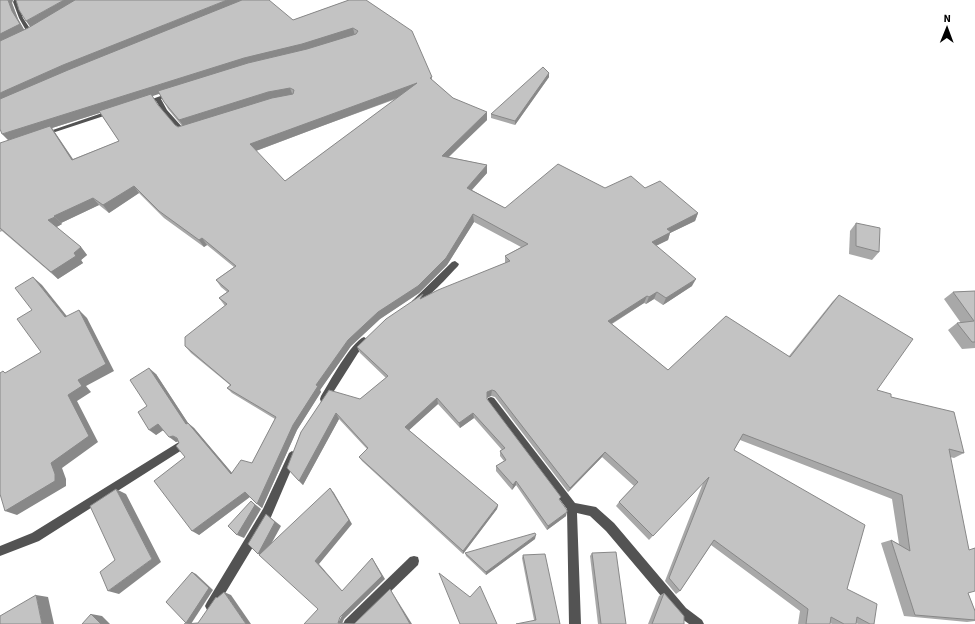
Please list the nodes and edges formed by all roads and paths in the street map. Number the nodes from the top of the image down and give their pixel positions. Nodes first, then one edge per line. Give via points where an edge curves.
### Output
1 (16, 0) edge
2 (37, 30) edge
3 (30, 33) junction
4 (24, 36) edge
5 (181, 91) edge
6 (158, 99) junction
7 (137, 105) edge
8 (116, 110) edge
9 (195, 126) edge
10 (36, 136) edge
11 (455, 264) dead end
12 (410, 305) edge
13 (373, 333) edge
14 (491, 401) edge
15 (318, 408) edge
16 (179, 447) edge
17 (295, 449) edge
18 (572, 507) junction
19 (0, 551) edge
20 (414, 561) dead end
21 (205, 615) edge
22 (349, 624) edge
23 (575, 624) edge
24 (698, 624) edge

1 - 3 street via 21,18
2 - 3 street
3 - 4 street
5 - 6 street
6 - 7 street
6 - 9 street via 182,131
8 - 10 street
11 - 12 street via 423,296
13 - 15 street via 355,350
14 - 18 street
16 - 19 street via 35,537
17 - 21 street via 267,513
18 - 23 street
18 - 24 street via 592,511 610,527 682,612
20 - 22 street

